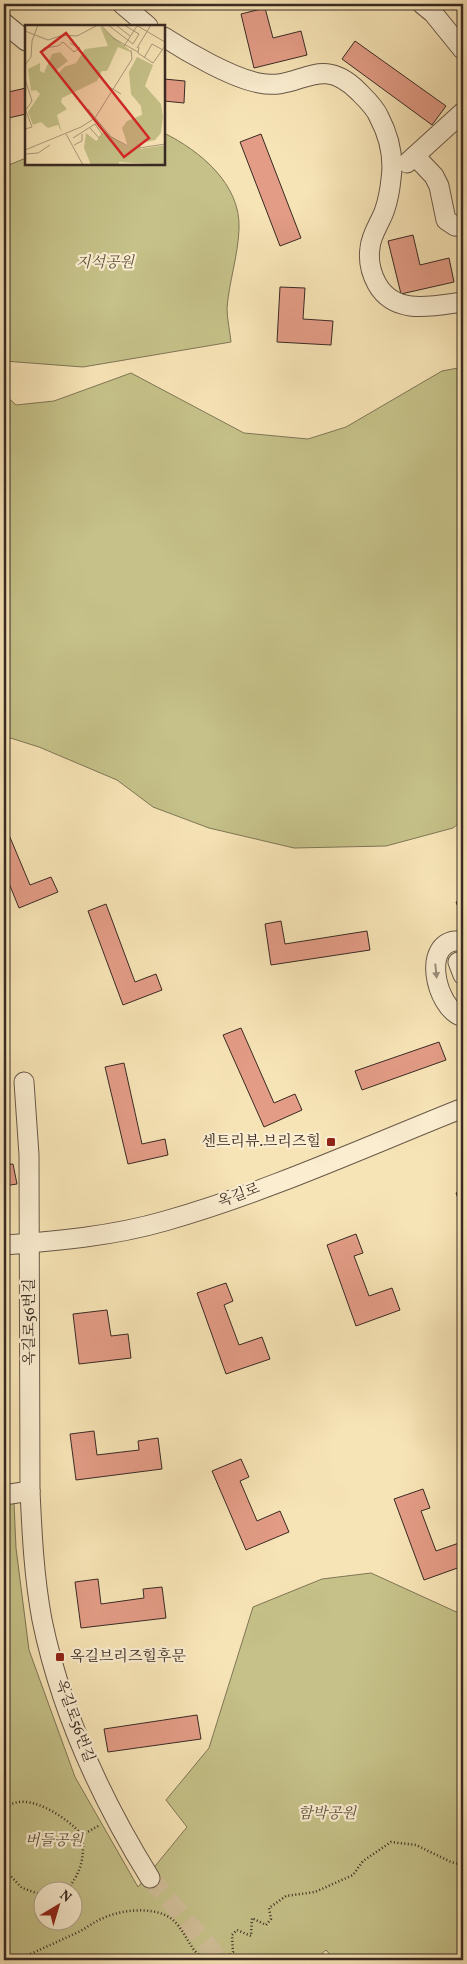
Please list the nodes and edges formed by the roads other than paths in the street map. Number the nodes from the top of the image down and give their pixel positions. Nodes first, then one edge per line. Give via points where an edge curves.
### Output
1 (122, 4) edge
2 (422, 4) edge
3 (4, 23) edge
4 (147, 25) edge
5 (165, 38) edge
6 (25, 39) edge
7 (463, 50) edge
8 (463, 112) edge
9 (463, 227) edge
10 (463, 302) edge
11 (463, 941) edge
12 (463, 1017) edge
13 (24, 1082) dead end
14 (463, 1108) edge
15 (30, 1243) junction
16 (4, 1245) edge
17 (30, 1491) junction
18 (4, 1495) edge
19 (150, 1878) tunnel mouth

1 - 4 street
2 - 7 street
3 - 6 street
5 - 10 street via 246,81 277,84 330,73 341,76 379,115 392,158 392,179 385,209 370,247 372,274 387,297 398,304 414,307
8 - 9 street via 408,162 434,176 446,220
11 -> 12 street via 449,942 441,950 434,972 449,1007
13 - 15 street, 옥길로56번길
14 - 15 street, 옥길로 via 252,1191 164,1221 93,1236
15 - 16 street, 옥길로
15 - 17 street, 옥길로56번길
17 - 18 street
17 - 19 street, 옥길로56번길 via 32,1543 42,1620 58,1677 102,1794

